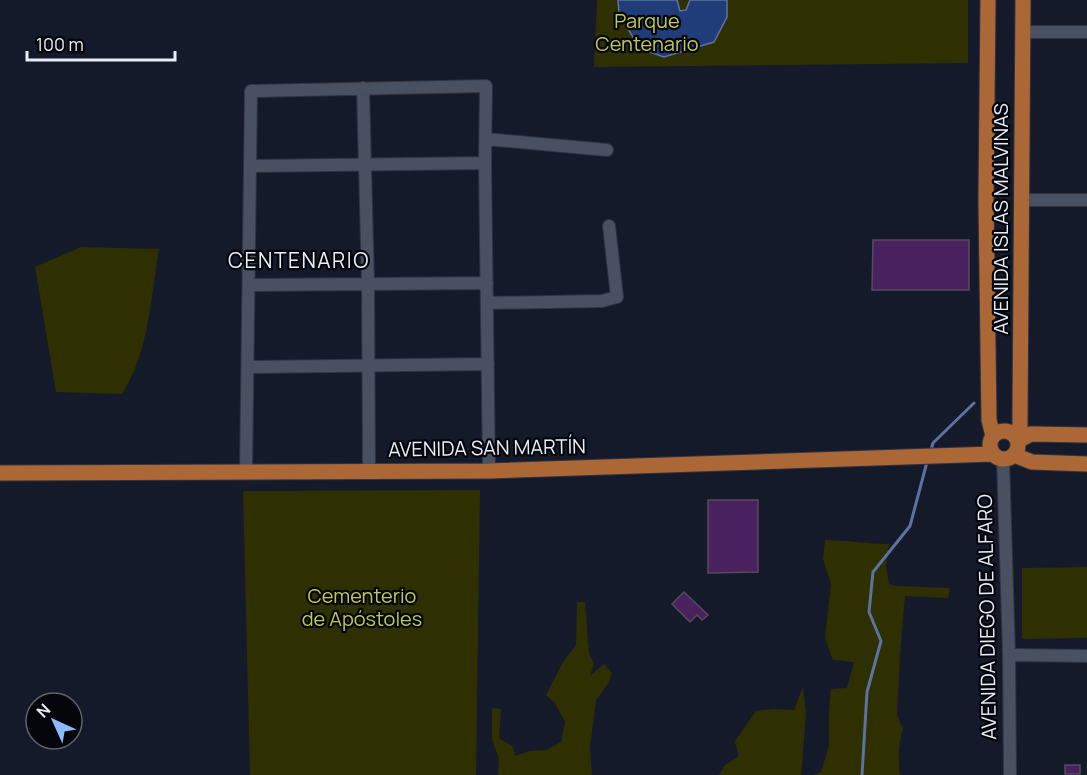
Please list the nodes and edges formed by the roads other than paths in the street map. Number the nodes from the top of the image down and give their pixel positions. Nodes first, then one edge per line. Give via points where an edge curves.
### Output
1 (988, 0) edge
2 (1023, 0) edge
3 (1023, 32) junction
4 (1087, 32) edge
5 (363, 88) junction
6 (486, 139) junction
7 (607, 150) dead end
8 (485, 163) junction
9 (364, 165) junction
10 (250, 166) junction
11 (1022, 200) junction
12 (1087, 200) edge
13 (609, 226) dead end
14 (487, 283) junction
15 (368, 284) junction
16 (249, 285) junction
17 (487, 303) junction
18 (488, 364) junction
19 (248, 367) junction
20 (368, 367) junction
21 (1087, 435) edge
22 (1004, 446) junction
23 (1087, 464) edge
24 (369, 471) junction
25 (489, 471) junction
26 (246, 472) junction
27 (0, 474) edge
28 (1009, 655) junction
29 (1087, 656) edge
30 (1010, 775) edge

1 - 22 main road, AVENIDA ISLAS MALVINAS via 989,420
2 - 3 main road, AVENIDA ISLAS MALVINAS
3 - 4 street
3 - 11 main road, AVENIDA ISLAS MALVINAS
5 - 6 street via 486,86
5 - 9 street
5 - 10 street via 251,91
6 - 7 street
6 - 8 street
8 - 9 street
8 - 14 street
9 - 10 street
9 - 15 street
10 - 16 street
11 - 12 street
11 - 22 main road, AVENIDA ISLAS MALVINAS via 1020,428
13 - 17 street via 617,297 602,301
14 - 15 street
14 - 17 street
15 - 16 street
15 - 20 street
16 - 19 street
17 - 18 street
18 - 20 street
18 - 25 street
19 - 20 street
19 - 26 street
20 - 24 street
21 - 22 main road via 1031,434
22 - 23 main road via 1032,462
22 - 25 main road, AVENIDA SAN MARTÍN via 975,455
22 - 28 street, AVENIDA DIEGO DE ALFARO
24 - 25 main road, AVENIDA SAN MARTÍN
24 - 26 main road, AVENIDA SAN MARTÍN
26 - 27 main road, AVENIDA SAN MARTÍN
28 - 29 street
28 - 30 street, AVENIDA DIEGO DE ALFARO

